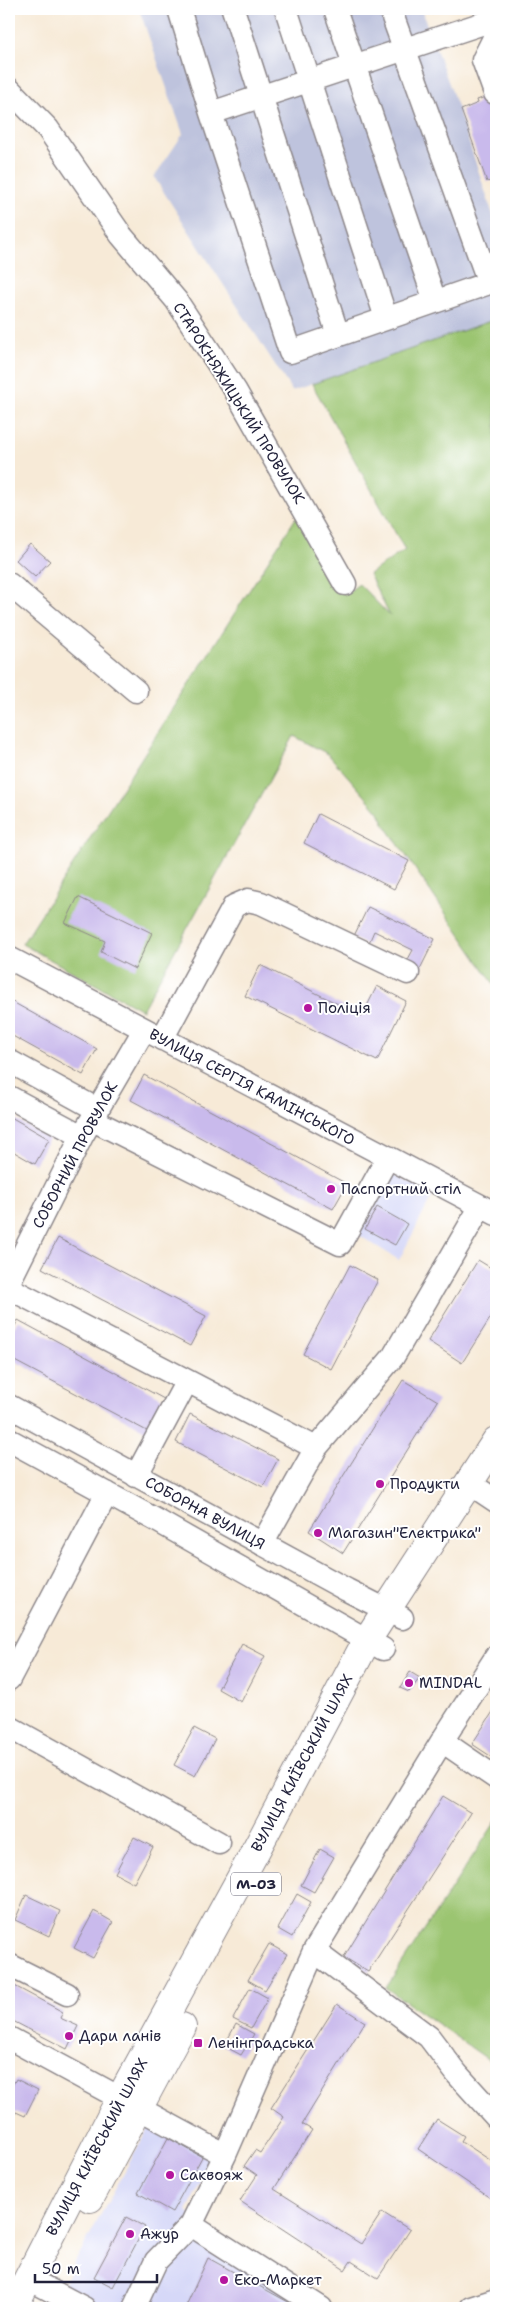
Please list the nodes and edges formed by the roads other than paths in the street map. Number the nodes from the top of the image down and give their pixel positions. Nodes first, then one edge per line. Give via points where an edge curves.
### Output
1 (179, 9) edge
2 (233, 9) edge
3 (286, 9) edge
4 (336, 9) edge
5 (390, 9) edge
6 (496, 19) edge
7 (496, 34) edge
8 (404, 49) junction
9 (355, 66) junction
10 (309, 81) junction
11 (9, 89) edge
12 (495, 93) edge
13 (261, 97) junction
14 (211, 113) junction
15 (435, 302) junction
16 (386, 318) junction
17 (338, 335) junction
18 (9, 584) edge
19 (346, 584) dead end
20 (136, 692) dead end
21 (9, 958) edge
22 (408, 973) dead end
23 (153, 1034) junction
24 (9, 1061) edge
25 (9, 1096) edge
26 (91, 1122) junction
27 (388, 1157) junction
28 (489, 1210) edge
29 (9, 1282) edge
30 (9, 1288) edge
31 (187, 1381) junction
32 (9, 1406) edge
33 (9, 1440) edge
34 (496, 1441) edge
35 (316, 1448) junction
36 (136, 1476) junction
37 (486, 1486) edge
38 (107, 1493) junction
39 (262, 1544) junction
40 (394, 1614) junction
41 (375, 1644) junction
42 (496, 1657) edge
43 (9, 1679) edge
44 (9, 1727) edge
45 (442, 1741) junction
46 (496, 1778) edge
47 (219, 1843) dead end
48 (314, 1951) junction
49 (9, 1965) edge
50 (67, 1994) dead end
51 (9, 2038) edge
52 (129, 2104) junction
53 (496, 2117) edge
54 (225, 2155) junction
55 (191, 2225) junction
56 (35, 2292) edge
57 (496, 2300) edge
58 (13, 2308) edge
59 (84, 2308) edge
60 (134, 2308) edge
61 (321, 2308) edge
62 (471, 2308) edge

1 - 14 street
2 - 13 street
3 - 10 street
4 - 9 street
5 - 8 street
6 - 8 street
7 - 12 street via 483,60
8 - 9 street
8 - 15 street via 489,283
9 - 10 street
9 - 15 street
10 - 13 street
10 - 16 street
11 - 19 street, СТАРОКНЯЖИЦЬКИЙ ПРОВУЛОК via 48,129 121,235 176,300 235,390
13 - 14 street
13 - 17 street
14 - 17 street via 290,352
15 - 16 street
16 - 17 street
18 - 20 street
21 - 23 street, ВУЛИЦЯ СЕРГІЯ КАМІНСЬКОГО
22 - 23 street, СОБОРНИЙ ПРОВУЛОК via 261,903 248,900 234,906
23 - 26 street, СОБОРНИЙ ПРОВУЛОК
23 - 27 street, ВУЛИЦЯ СЕРГІЯ КАМІНСЬКОГО
24 - 26 street
25 - 26 street
26 - 27 street via 340,1244
26 - 29 street, СОБОРНИЙ ПРОВУЛОК
27 - 28 street, ВУЛИЦЯ СЕРГІЯ КАМІНСЬКОГО
28 - 35 street via 393,1357
30 - 31 street
31 - 35 street
31 - 36 street
32 - 36 street, СОБОРНА ВУЛИЦЯ
33 - 38 street, СОБОРНА ВУЛИЦЯ
34 - 37 highway, ВУЛИЦЯ КИЇВСЬКИЙ ШЛЯХ / М-03
35 - 39 street
36 - 39 street, СОБОРНА ВУЛИЦЯ
37 - 40 highway, ВУЛИЦЯ КИЇВСЬКИЙ ШЛЯХ / М-03
38 - 41 street, СОБОРНА ВУЛИЦЯ
38 - 43 street
39 - 40 street, СОБОРНА ВУЛИЦЯ
40 - 41 highway, ВУЛИЦЯ КИЇВСЬКИЙ ШЛЯХ / М-03
41 - 52 highway, ВУЛИЦЯ КИЇВСЬКИЙ ШЛЯХ / М-03 via 251,1860
42 - 45 street
44 - 47 street
45 - 46 street
45 - 48 street
48 - 53 street via 429,2037
48 - 54 street
49 - 50 street
51 - 52 street
52 - 54 street
52 - 56 highway, ВУЛИЦЯ КИЇВСЬКИЙ ШЛЯХ / М-03
54 - 55 street
55 - 60 street via 156,2261
55 - 61 street
56 - 58 highway, ВУЛИЦЯ КИЇВСЬКИЙ ШЛЯХ / М-03
56 - 59 street
57 - 62 street

